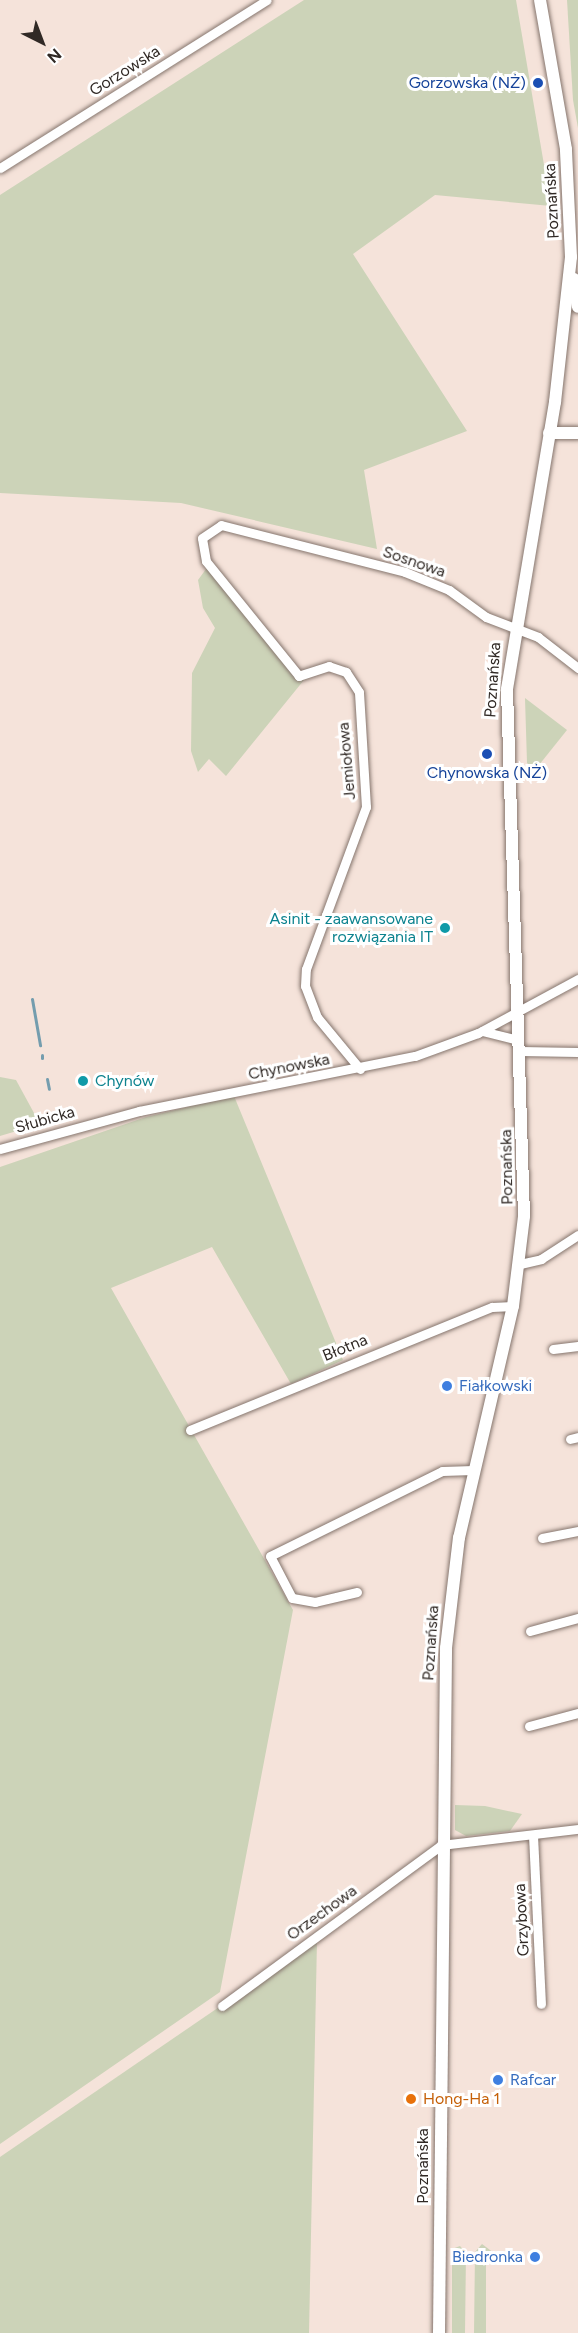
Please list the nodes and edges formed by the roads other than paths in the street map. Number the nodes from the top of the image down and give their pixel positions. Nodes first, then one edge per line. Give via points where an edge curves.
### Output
1 (267, 0) edge
2 (540, 0) edge
3 (0, 168) edge
4 (571, 257) junction
5 (578, 307) edge
6 (549, 433) junction
7 (578, 433) edge
8 (221, 525) joint
9 (513, 627) junction
10 (578, 668) edge
11 (578, 979) edge
12 (518, 1010) junction
13 (482, 1031) junction
14 (519, 1046) junction
15 (578, 1052) edge
16 (360, 1069) junction
17 (99, 1121) joint
18 (0, 1149) edge
19 (578, 1235) edge
20 (520, 1264) junction
21 (513, 1306) junction
22 (578, 1346) edge
23 (553, 1349) dead end
24 (190, 1430) dead end
25 (473, 1470) junction
26 (578, 1531) edge
27 (542, 1538) dead end
28 (357, 1592) dead end
29 (578, 1618) edge
30 (530, 1631) dead end
31 (578, 1713) edge
32 (529, 1726) dead end
33 (578, 1829) edge
34 (533, 1835) junction
35 (441, 1845) junction
36 (541, 2004) dead end
37 (222, 2006) dead end
38 (439, 2333) edge

1 - 3 street, Gorzowska
2 - 4 street, Poznańska via 566,149
4 - 5 street
4 - 6 street, Poznańska
6 - 7 street
6 - 9 street, Poznańska
8 - 9 street, Sosnowa via 405,572
8 - 16 street, Jemiołowa via 202,538 206,561 299,676 329,666 346,672 359,692 366,807 306,969 305,986 317,1017
9 - 10 street, Sosnowa via 538,637
9 - 12 street, Poznańska via 506,727
11 - 12 street, Chynowska
12 - 13 street, Chynowska
12 - 14 street, Poznańska
13 - 14 street
13 - 16 street, Chynowska via 415,1056
14 - 15 street
14 - 20 street, Poznańska via 525,1188
16 - 17 street, Chynowska
17 - 18 street, Słubicka
19 - 20 street via 541,1259
20 - 21 street, Poznańska
21 - 24 street, Błotna via 484,1310
21 - 25 street, Poznańska
22 - 23 street
25 - 28 street via 442,1471 270,1556 292,1598 315,1602
25 - 35 street, Poznańska via 446,1648
26 - 27 street
29 - 30 street
31 - 32 street
33 - 34 street
34 - 35 street
34 - 36 street, Grzybowa
35 - 37 street, Orzechowa
35 - 38 street, Poznańska

